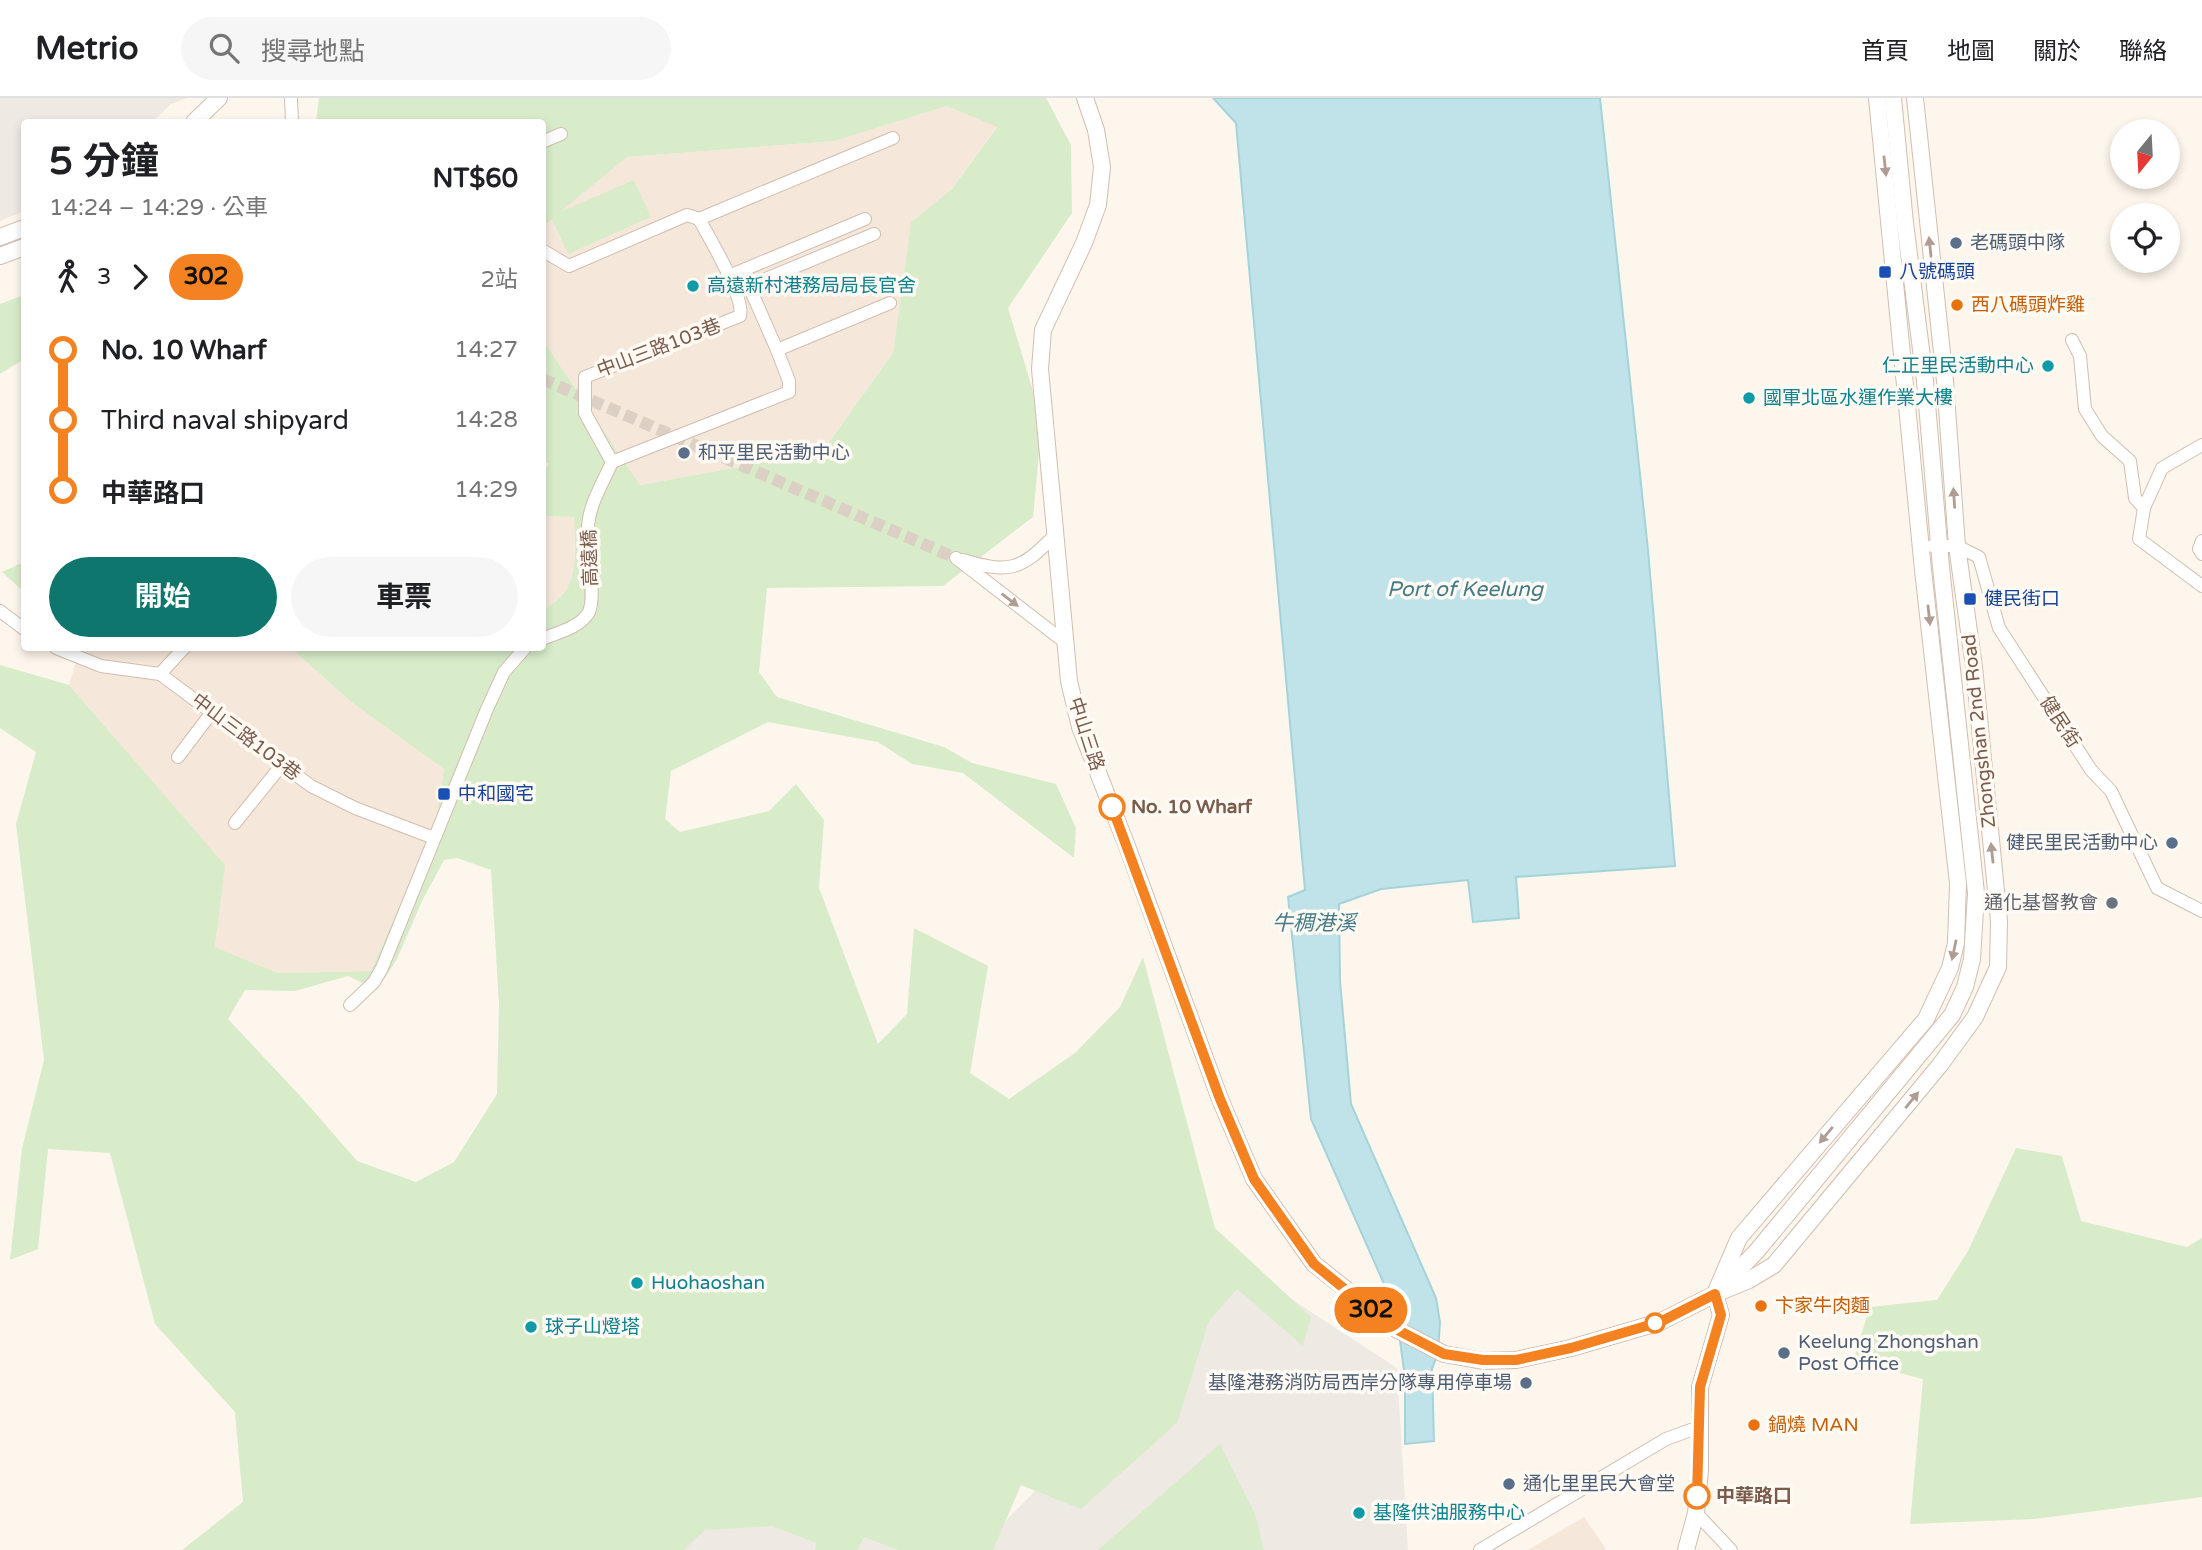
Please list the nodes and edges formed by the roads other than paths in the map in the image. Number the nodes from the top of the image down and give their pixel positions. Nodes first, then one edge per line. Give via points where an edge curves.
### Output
1 (219, 98) edge
2 (290, 98) edge
3 (1085, 98) edge
4 (1877, 98) edge
5 (1893, 98) edge
6 (1915, 98) edge
7 (197, 119) edge
8 (292, 119) edge
9 (561, 134) dead end
10 (893, 138) dead end
11 (546, 140) edge
12 (699, 219) junction
13 (865, 219) dead end
14 (21, 229) edge
15 (874, 234) dead end
16 (0, 237) edge
17 (21, 248) edge
18 (546, 252) edge
19 (0, 256) edge
20 (729, 276) junction
21 (890, 303) dead end
22 (2072, 340) dead end
23 (777, 350) junction
24 (2202, 445) edge
25 (612, 462) junction
26 (2144, 508) junction
27 (1055, 535) junction
28 (2202, 541) edge
29 (1940, 546) junction
30 (1957, 546) junction
31 (1922, 547) junction
32 (2202, 554) edge
33 (2202, 586) edge
34 (0, 611) edge
35 (21, 627) edge
36 (546, 637) edge
37 (1066, 643) junction
38 (63, 651) edge
39 (181, 651) edge
40 (522, 651) edge
41 (160, 674) junction
42 (212, 712) junction
43 (177, 757) dead end
44 (281, 766) junction
45 (235, 823) dead end
46 (434, 838) junction
47 (2202, 911) edge
48 (350, 1005) dead end
49 (1715, 1294) junction
50 (1444, 1354) joint
51 (1699, 1427) junction
52 (1696, 1513) junction
53 (1480, 1550) edge
54 (1686, 1550) edge
55 (1731, 1550) edge

1 - 7 street
2 - 8 street
3 - 27 street, 中山三路 via 1102,167 1098,205 1043,330 1040,369
4 -> 31 street, Zhongshan 2nd Road
5 - 29 street, Zhongshan 2nd Road
30 -> 6 street, Zhongshan 2nd Road
9 - 11 street
10 - 12 street
12 - 18 street via 687,215 569,266
12 - 20 street, 中山三路103巷
13 - 20 street
14 - 16 street
15 - 23 street via 749,286
17 - 19 street
20 - 25 street, 中山三路103巷 via 743,308 740,316 584,377 585,413
21 - 23 street
22 - 26 street via 2080,356 2085,409 2102,436 2130,461 2135,499
23 - 25 street via 789,392
24 - 26 street via 2162,468
25 - 36 street, 高遠橋 via 587,526 589,611 580,622
26 - 33 street via 2139,539
27 - 37 street, 中山三路
27 -> 37 street via 1029,560 998,569 956,558
28 - 32 street
29 - 30 street
29 - 31 street
29 - 49 street, Zhongshan 2nd Road via 1976,893 1972,959 1965,986 1952,1015 1756,1252
30 - 47 street, 健民街 via 1979,557 1999,628 2091,770 2111,792 2157,888
49 -> 30 street, Zhongshan 2nd Road via 1774,1265 1940,1065 1975,1017 1998,967 1999,920
31 -> 49 street, Zhongshan 2nd Road via 1958,883 1956,943 1950,968 1926,1019 1739,1238
34 - 35 street
37 - 50 street, 中山三路 via 1080,727 1254,1179 1314,1264 1396,1329
38 - 41 street, 中山三路103巷 via 102,666
39 - 41 street
40 - 46 street via 504,672
41 - 42 street, 中山三路103巷
42 - 43 street
42 - 44 street, 中山三路103巷
44 - 45 street
44 - 46 street, 中山三路103巷 via 355,808
46 - 48 street via 382,968
49 - 50 street, Zhongshan 2nd Road via 1660,1322 1571,1348 1483,1360
49 - 51 street via 1721,1315 1700,1387
51 - 52 street
51 - 53 street via 1666,1439
52 - 54 street
52 - 55 street

